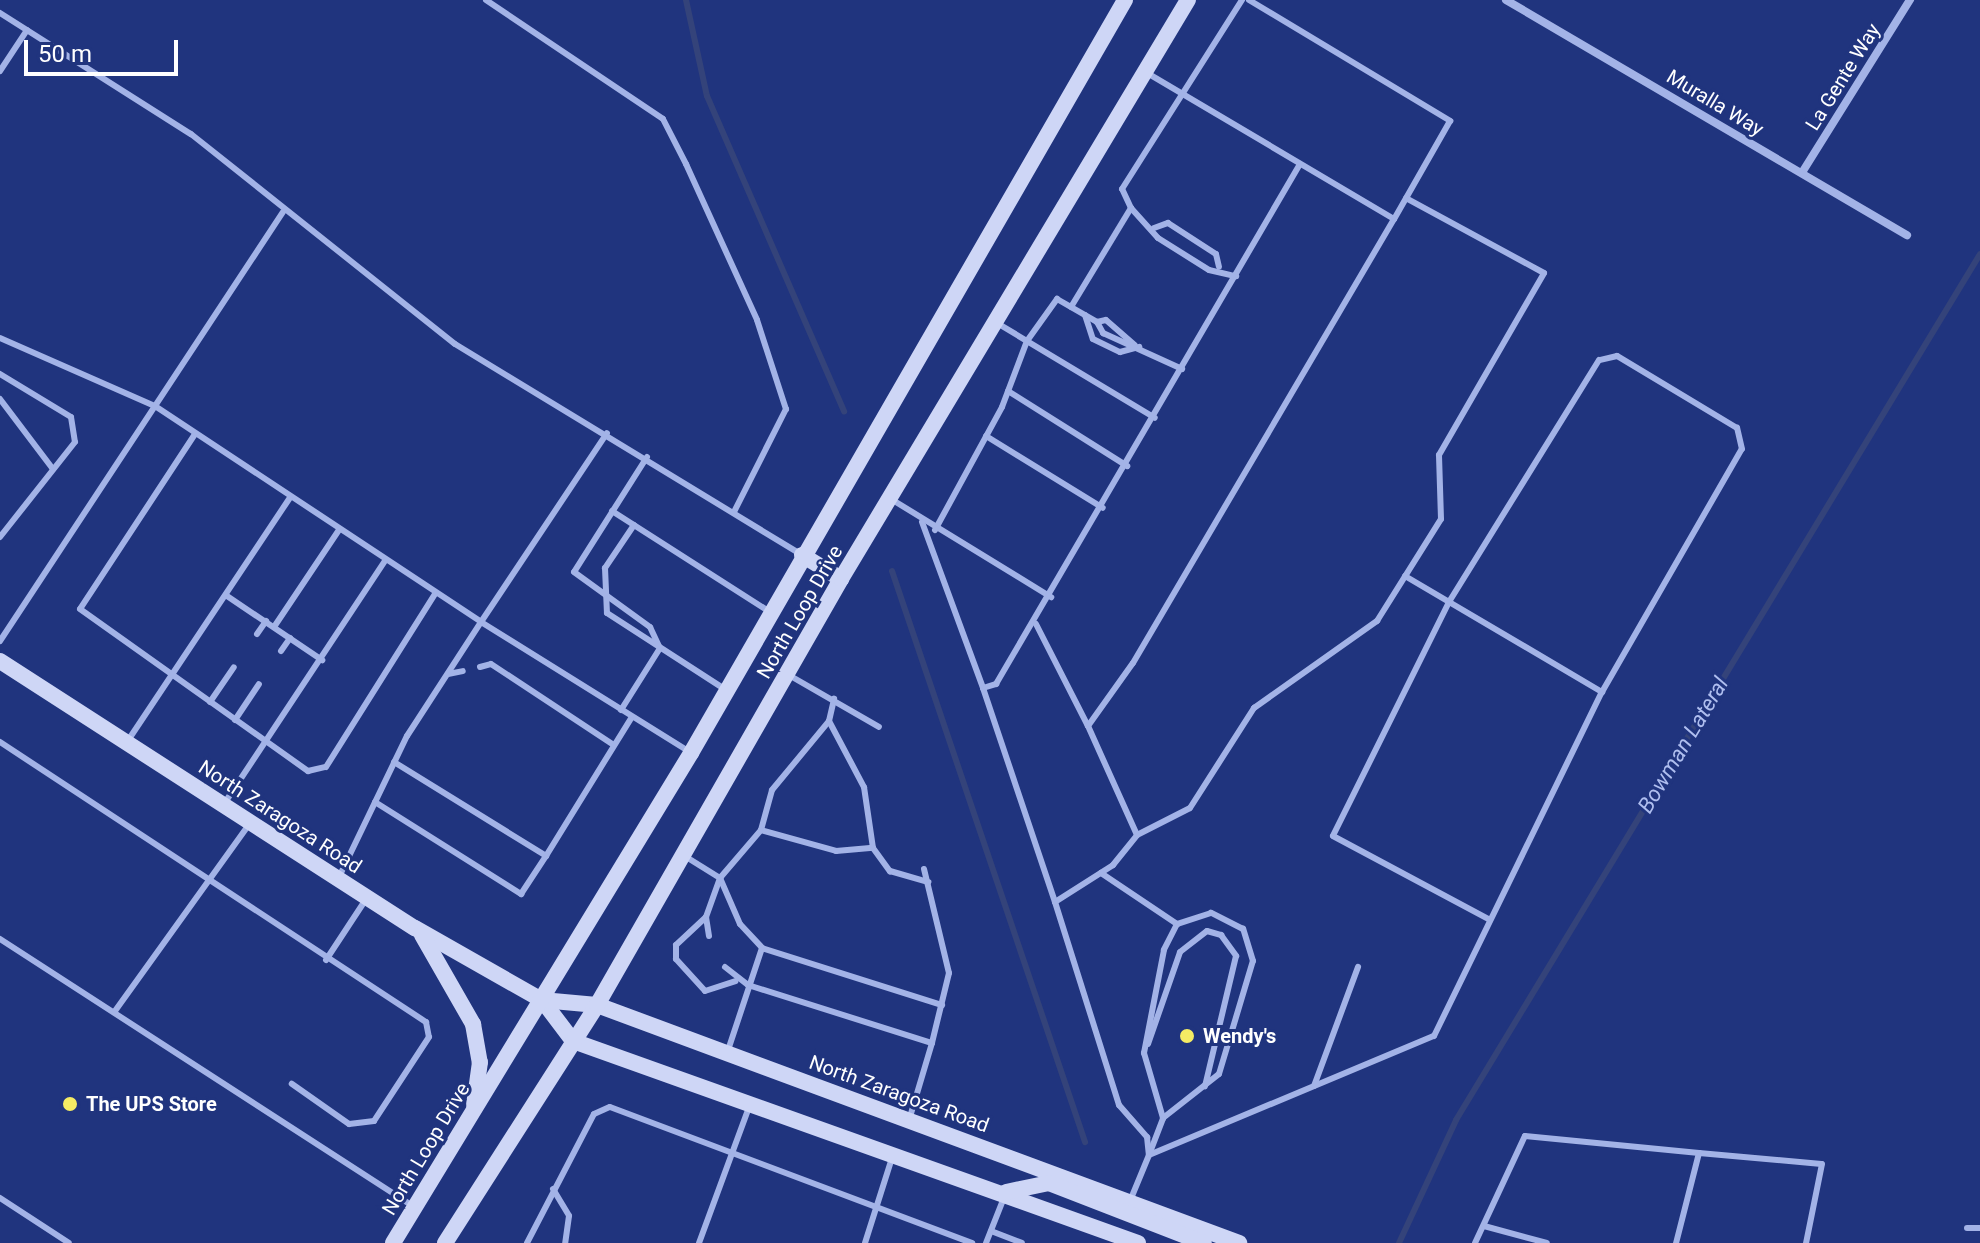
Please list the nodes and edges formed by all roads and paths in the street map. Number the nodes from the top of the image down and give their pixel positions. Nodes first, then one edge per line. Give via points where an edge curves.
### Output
1 (486, 0) edge
2 (1125, 0) edge
3 (1188, 0) edge
4 (1242, 0) edge
5 (1249, 0) edge
6 (1506, 0) edge
7 (1910, 0) edge
8 (0, 13) edge
9 (27, 30) junction
10 (0, 71) edge
11 (1145, 72) junction
12 (1177, 92) junction
13 (1300, 164) junction
14 (1803, 171) junction
15 (1406, 198) junction
16 (1131, 208) junction
17 (283, 212) junction
18 (1394, 219) junction
19 (1154, 228) junction
20 (1907, 235) dead end
21 (1219, 267) junction
22 (1236, 276) junction
23 (1071, 307) junction
24 (1085, 315) junction
25 (995, 322) junction
26 (1097, 322) junction
27 (0, 338) edge
28 (1027, 341) junction
29 (1137, 346) junction
30 (1182, 369) junction
31 (0, 374) edge
32 (1008, 391) junction
33 (0, 399) edge
34 (155, 406) junction
35 (1155, 418) junction
36 (607, 433) junction
37 (195, 434) junction
38 (986, 436) junction
39 (647, 457) junction
40 (1127, 466) junction
41 (53, 469) junction
42 (290, 498) junction
43 (890, 498) junction
44 (1103, 508) junction
45 (612, 511) junction
46 (734, 512) junction
47 (922, 522) junction
48 (634, 525) junction
49 (339, 530) junction
50 (935, 530) junction
51 (0, 537) edge
52 (802, 555) junction
53 (385, 561) junction
54 (1405, 576) junction
55 (841, 579) junction
56 (601, 593) junction
57 (435, 594) junction
58 (227, 596) junction
59 (1051, 597) junction
60 (1449, 602) junction
61 (770, 612) junction
62 (266, 621) junction
63 (481, 622) junction
64 (1036, 624) junction
65 (274, 627) junction
66 (257, 634) dead end
67 (290, 638) junction
68 (0, 641) edge
69 (660, 648) junction
70 (281, 651) dead end
71 (322, 660) junction
72 (0, 661) edge
73 (234, 667) dead end
74 (480, 667) dead end
75 (463, 671) dead end
76 (448, 674) junction
77 (787, 674) junction
78 (172, 676) junction
79 (259, 684) dead end
80 (983, 688) junction
81 (726, 690) junction
82 (1602, 692) junction
83 (834, 699) junction
84 (210, 702) junction
85 (621, 710) junction
86 (632, 717) junction
87 (235, 720) junction
88 (829, 721) junction
89 (1088, 726) junction
90 (879, 727) dead end
91 (266, 741) junction
92 (0, 742) edge
93 (127, 742) junction
94 (614, 745) junction
95 (691, 753) junction
96 (394, 762) junction
97 (375, 802) junction
98 (224, 804) junction
99 (251, 822) junction
100 (761, 830) junction
101 (1137, 835) junction
102 (873, 848) junction
103 (683, 855) junction
104 (546, 856) junction
105 (924, 869) dead end
106 (1101, 873) junction
107 (720, 878) junction
108 (338, 879) junction
109 (208, 881) junction
110 (928, 882) junction
111 (367, 897) junction
112 (1055, 902) junction
113 (706, 917) junction
114 (1490, 920) junction
115 (1177, 924) junction
116 (415, 928) junction
117 (709, 936) dead end
118 (0, 939) edge
119 (762, 948) junction
120 (326, 960) junction
121 (725, 967) dead end
122 (1358, 967) dead end
123 (735, 981) junction
124 (748, 985) junction
125 (542, 1000) junction
126 (597, 1005) junction
127 (942, 1005) junction
128 (115, 1011) junction
129 (573, 1041) junction
130 (932, 1043) junction
131 (1144, 1053) junction
132 (727, 1055) junction
133 (292, 1084) dead end
134 (1205, 1086) junction
135 (1314, 1086) junction
136 (750, 1102) junction
137 (473, 1110) junction
138 (1163, 1118) junction
139 (908, 1121) junction
140 (733, 1153) junction
141 (1699, 1153) junction
142 (893, 1154) junction
143 (1149, 1155) junction
144 (553, 1189) junction
145 (1006, 1192) junction
146 (0, 1198) edge
147 (1130, 1201) junction
148 (414, 1207) junction
149 (876, 1207) junction
150 (1484, 1226) junction
151 (1967, 1228) dead end
152 (1980, 1228) edge
153 (991, 1231) junction
154 (69, 1243) edge
155 (393, 1243) edge
156 (445, 1243) edge
157 (527, 1243) edge
158 (565, 1243) edge
159 (699, 1243) edge
160 (865, 1243) edge
161 (972, 1243) edge
162 (986, 1243) edge
163 (1022, 1243) edge
164 (1138, 1243) edge
165 (1204, 1243) edge
166 (1239, 1243) edge
167 (1475, 1243) edge
168 (1547, 1243) edge
169 (1676, 1243) edge
170 (1806, 1243) edge

1 - 46 lane via 663,119 686,164 757,320 786,409 776,443
2 - 52 main road, North Loop Drive
3 - 11 main road, North Loop Drive
4 - 12 lane
5 - 15 lane via 1450,121
6 - 14 street, Muralla Way
7 - 14 street, La Gente Way
8 - 9 lane
9 - 10 lane
9 - 17 lane via 191,134
11 - 12 lane
11 - 25 main road, North Loop Drive
12 - 13 lane
12 - 16 lane via 1122,189
13 - 18 lane
13 - 22 lane
14 - 20 street, Muralla Way
15 - 18 lane
15 - 54 lane via 1544,273 1439,455 1441,519
16 - 19 lane
16 - 23 lane
17 - 34 lane
17 - 36 lane via 455,344
18 - 89 lane via 1139,652
19 - 21 lane via 1158,238 1209,270
19 - 21 lane via 1168,223 1216,254
21 - 22 lane
22 - 30 lane
23 - 24 lane
23 - 28 lane via 1057,299
24 - 26 lane
24 - 29 lane via 1093,339 1120,352
25 - 28 lane
25 - 43 main road, North Loop Drive
26 - 29 lane via 1103,333
26 - 29 lane via 1106,320
27 - 34 lane
28 - 32 lane
28 - 35 lane
29 - 30 lane
30 - 35 lane
31 - 41 lane via 71,417 75,442
32 - 38 lane
32 - 40 lane
33 - 41 lane
34 - 37 lane
34 - 68 lane
35 - 40 lane
36 - 39 lane
36 - 63 lane
37 - 42 lane
37 - 78 lane via 80,599 84,618
38 - 44 lane
38 - 50 lane
39 - 45 lane
39 - 46 lane
40 - 44 lane
41 - 51 lane
42 - 49 lane
42 - 58 lane
43 - 47 lane
43 - 55 main road, North Loop Drive
44 - 59 lane
45 - 48 lane
45 - 56 lane via 574,572
46 - 52 lane
47 - 50 lane
47 - 80 lane
48 - 56 lane via 605,568
48 - 61 lane
49 - 53 lane
49 - 65 lane
50 - 59 lane
52 - 55 main road
52 - 61 main road, North Loop Drive
53 - 57 lane
53 - 71 lane
54 - 60 lane
54 - 101 lane via 1377,621 1254,708 1190,808
55 - 77 main road, North Loop Drive
56 - 69 lane via 650,627
56 - 69 lane via 607,613
57 - 63 lane
57 - 91 lane via 326,767 308,771
58 - 62 lane
58 - 78 lane
59 - 64 lane
60 - 82 lane
60 - 82 lane via 1599,360 1617,356 1737,428 1742,449
60 - 114 lane via 1333,836
61 - 81 main road, North Loop Drive
62 - 65 lane
62 - 66 lane
63 - 76 lane
63 - 85 lane
64 - 80 lane via 996,684
64 - 89 lane
65 - 67 lane
67 - 70 lane
67 - 71 lane
69 - 81 lane
69 - 85 lane
71 - 91 lane
72 - 93 main road, North Zaragoza Road
73 - 84 lane
74 - 94 lane via 491,664
75 - 76 lane
76 - 96 lane
77 - 83 lane
77 - 103 main road, North Loop Drive
78 - 84 lane
78 - 93 lane
79 - 87 lane
80 - 112 lane
81 - 95 main road, North Loop Drive
82 - 114 lane
83 - 88 lane
83 - 90 lane
84 - 87 lane
85 - 86 lane
86 - 94 lane
86 - 95 lane
87 - 91 lane
88 - 100 lane via 772,790
88 - 102 lane via 864,787
89 - 101 lane
91 - 98 lane
92 - 109 lane
93 - 98 main road, North Zaragoza Road
94 - 104 lane
95 - 125 main road, North Loop Drive
96 - 97 lane
96 - 104 lane
97 - 104 lane via 521,894
97 - 108 lane
98 - 99 main road, North Zaragoza Road
99 - 108 main road, North Zaragoza Road
99 - 109 lane
100 - 102 lane via 836,851
100 - 107 lane
101 - 106 lane
102 - 110 lane via 890,871
103 - 107 lane
103 - 126 main road, North Loop Drive
105 - 110 lane
106 - 112 lane
106 - 115 lane
107 - 113 lane
107 - 119 lane via 740,924
108 - 111 main road, North Zaragoza Road
109 - 120 lane
109 - 128 lane
110 - 127 lane via 949,973
111 - 116 main road, North Zaragoza Road
111 - 120 lane
112 - 143 lane via 1107,1074 1119,1105 1147,1137
113 - 117 lane
113 - 123 lane via 676,945 676,959 705,991
114 - 135 lane via 1434,1036
115 - 131 lane via 1164,950
115 - 134 lane via 1211,913 1229,919 1250,941 1253,961 1219,1074
116 - 125 main road, North Zaragoza Road
116 - 137 main road via 473,1024 480,1062
118 - 128 lane
119 - 124 lane
119 - 127 lane
120 - 133 lane via 414,1011 429,1037 374,1121 349,1124
121 - 123 lane
122 - 135 lane
123 - 124 lane
124 - 130 lane
124 - 132 lane
125 - 126 main road, North Zaragoza Road
125 - 129 main road, North Zaragoza Road
125 - 137 main road, North Loop Drive
126 - 129 main road, North Loop Drive
126 - 132 main road, North Zaragoza Road
127 - 130 lane
128 - 148 lane
129 - 136 main road
129 - 156 main road, North Loop Drive
130 - 139 lane
131 - 134 lane via 1180,952 1207,931 1221,935 1236,956
131 - 138 lane
132 - 139 main road, North Zaragoza Road
134 - 138 lane
135 - 143 lane
136 - 140 lane
136 - 142 main road
137 - 148 main road, North Loop Drive
138 - 143 lane
139 - 147 main road, North Zaragoza Road
140 - 144 lane via 603,1108
140 - 149 lane
140 - 159 lane
141 - 150 lane via 1525,1136
141 - 169 lane
141 - 170 lane via 1822,1164
142 - 145 main road
142 - 149 lane
143 - 147 lane
144 - 157 lane
144 - 158 lane via 569,1216
145 - 153 lane
145 - 164 main road
145 - 165 main road via 1049,1183
146 - 154 lane
147 - 166 main road, North Zaragoza Road
148 - 155 main road, North Loop Drive
149 - 160 lane
149 - 161 lane
150 - 167 lane
150 - 168 lane
151 - 152 lane
153 - 162 lane
153 - 163 lane

